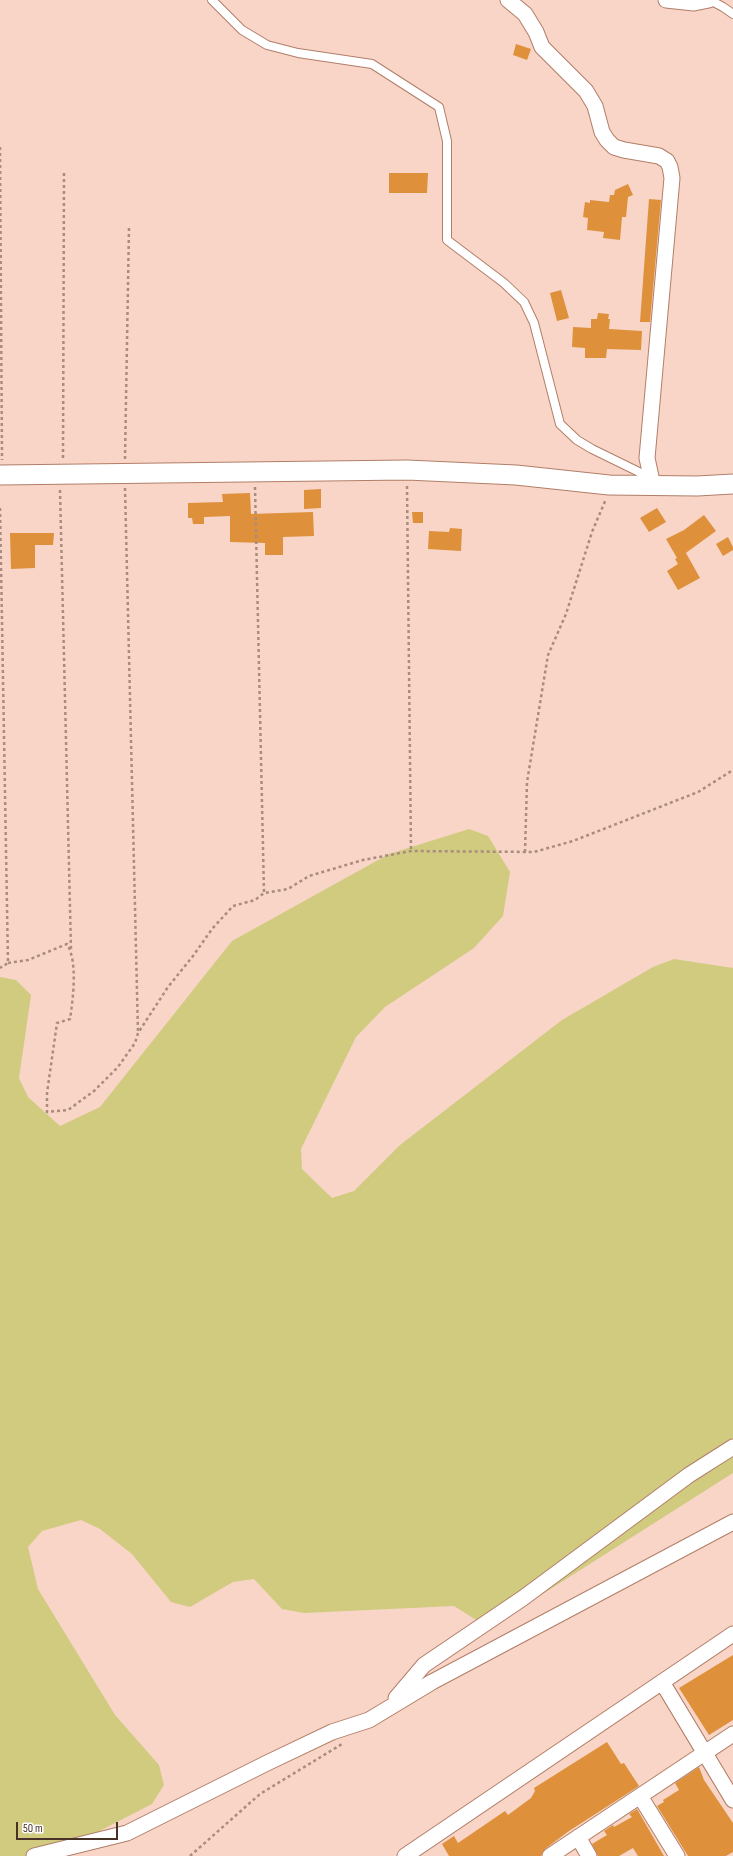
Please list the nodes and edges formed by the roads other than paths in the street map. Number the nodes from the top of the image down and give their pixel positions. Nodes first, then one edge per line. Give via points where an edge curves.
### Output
1 (212, 0) edge
2 (508, 0) edge
3 (666, 0) edge
4 (710, 0) edge
5 (733, 14) edge
6 (1, 475) edge
7 (733, 484) edge
8 (653, 486) junction
9 (733, 1447) edge
10 (733, 1522) edge
11 (733, 1634) edge
12 (662, 1682) junction
13 (389, 1707) junction
14 (733, 1734) edge
15 (704, 1752) junction
16 (640, 1796) junction
17 (733, 1800) edge
18 (578, 1837) junction
19 (411, 1854) edge
20 (34, 1856) edge
21 (550, 1856) edge
22 (589, 1856) edge
23 (677, 1856) edge

1 - 8 lane via 242,30 267,45 298,53 372,64 439,107 448,141 447,240 504,283 524,302 534,323 560,424 577,440 639,472
2 - 8 street via 525,14 542,47 586,91 595,106 602,132 607,140 614,147 659,156 667,161 670,167 671,186 647,458
3 - 4 street via 694,3
4 - 5 lane via 724,6
6 - 8 street via 407,470 516,475 609,485
7 - 8 street
9 - 13 street via 689,1475 529,1594 424,1665
10 - 13 street
11 - 12 street
12 - 15 street
12 - 19 street
13 - 20 street via 369,1720 332,1732 127,1833
14 - 15 street
15 - 16 street
15 - 17 street
16 - 18 street
16 - 23 street
18 - 21 street
18 - 22 street

